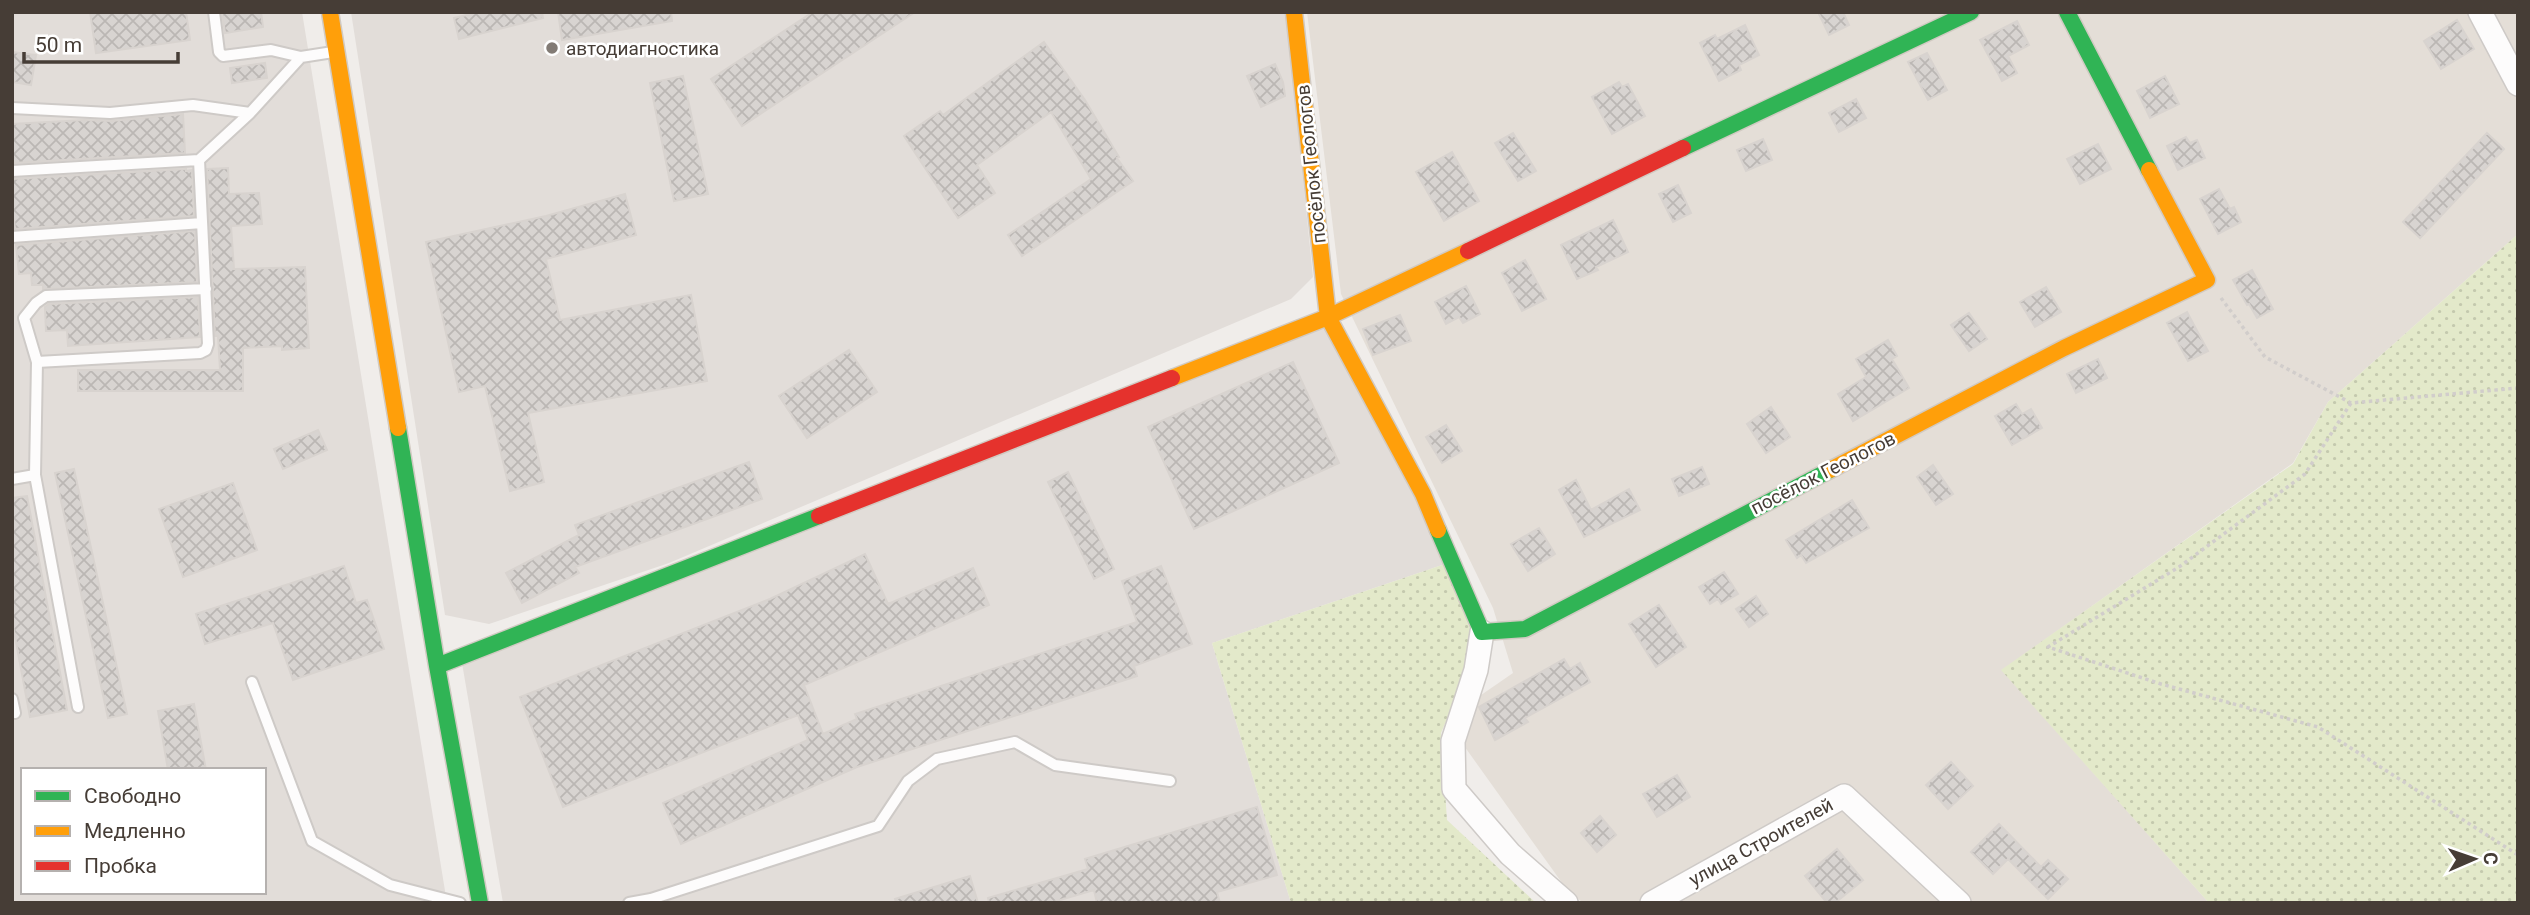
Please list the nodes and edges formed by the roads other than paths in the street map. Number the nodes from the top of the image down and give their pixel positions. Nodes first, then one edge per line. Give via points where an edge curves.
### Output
1 (214, 12) edge
2 (330, 12) edge
3 (1294, 12) edge
4 (1971, 12) edge
5 (2067, 12) edge
6 (2480, 12) edge
7 (336, 51) junction
8 (300, 58) junction
9 (2518, 84) edge
10 (12, 108) edge
11 (250, 113) junction
12 (199, 160) junction
13 (12, 171) edge
14 (202, 223) junction
15 (12, 237) edge
16 (206, 289) junction
17 (1328, 317) junction
18 (37, 362) junction
19 (36, 475) junction
20 (12, 480) edge
21 (1482, 632) junction
22 (437, 666) junction
23 (252, 682) dead end
24 (12, 699) edge
25 (78, 707) dead end
26 (15, 713) dead end
27 (1170, 781) dead end
28 (460, 903) edge
29 (480, 903) edge
30 (629, 903) edge
31 (1566, 903) edge
32 (1652, 903) edge
33 (1959, 903) edge

1 - 8 lane via 223,56 271,50
2 - 7 street
3 - 17 street, посёлок Геологов
4 - 17 street
5 - 21 street, посёлок Геологов via 2207,279 2064,348 1525,629
6 - 9 street
7 - 8 lane
7 - 22 street
8 - 11 lane
10 - 11 lane via 110,113 194,105
11 - 12 lane
12 - 13 lane
12 - 14 lane
14 - 15 lane
14 - 16 lane
16 - 18 lane via 208,344 200,353
16 - 18 lane via 46,296 24,318
17 - 21 street, посёлок Геологов via 1423,494
17 - 22 street
18 - 19 lane
19 - 20 lane
19 - 25 lane
21 - 31 street via 1476,670 1453,740 1454,789 1510,854
22 - 29 street
23 - 28 lane via 312,841 390,885
24 - 26 lane
27 - 30 lane via 1055,765 1015,742 937,759 908,781 877,827
32 - 33 street, улица Строителей via 1844,796

